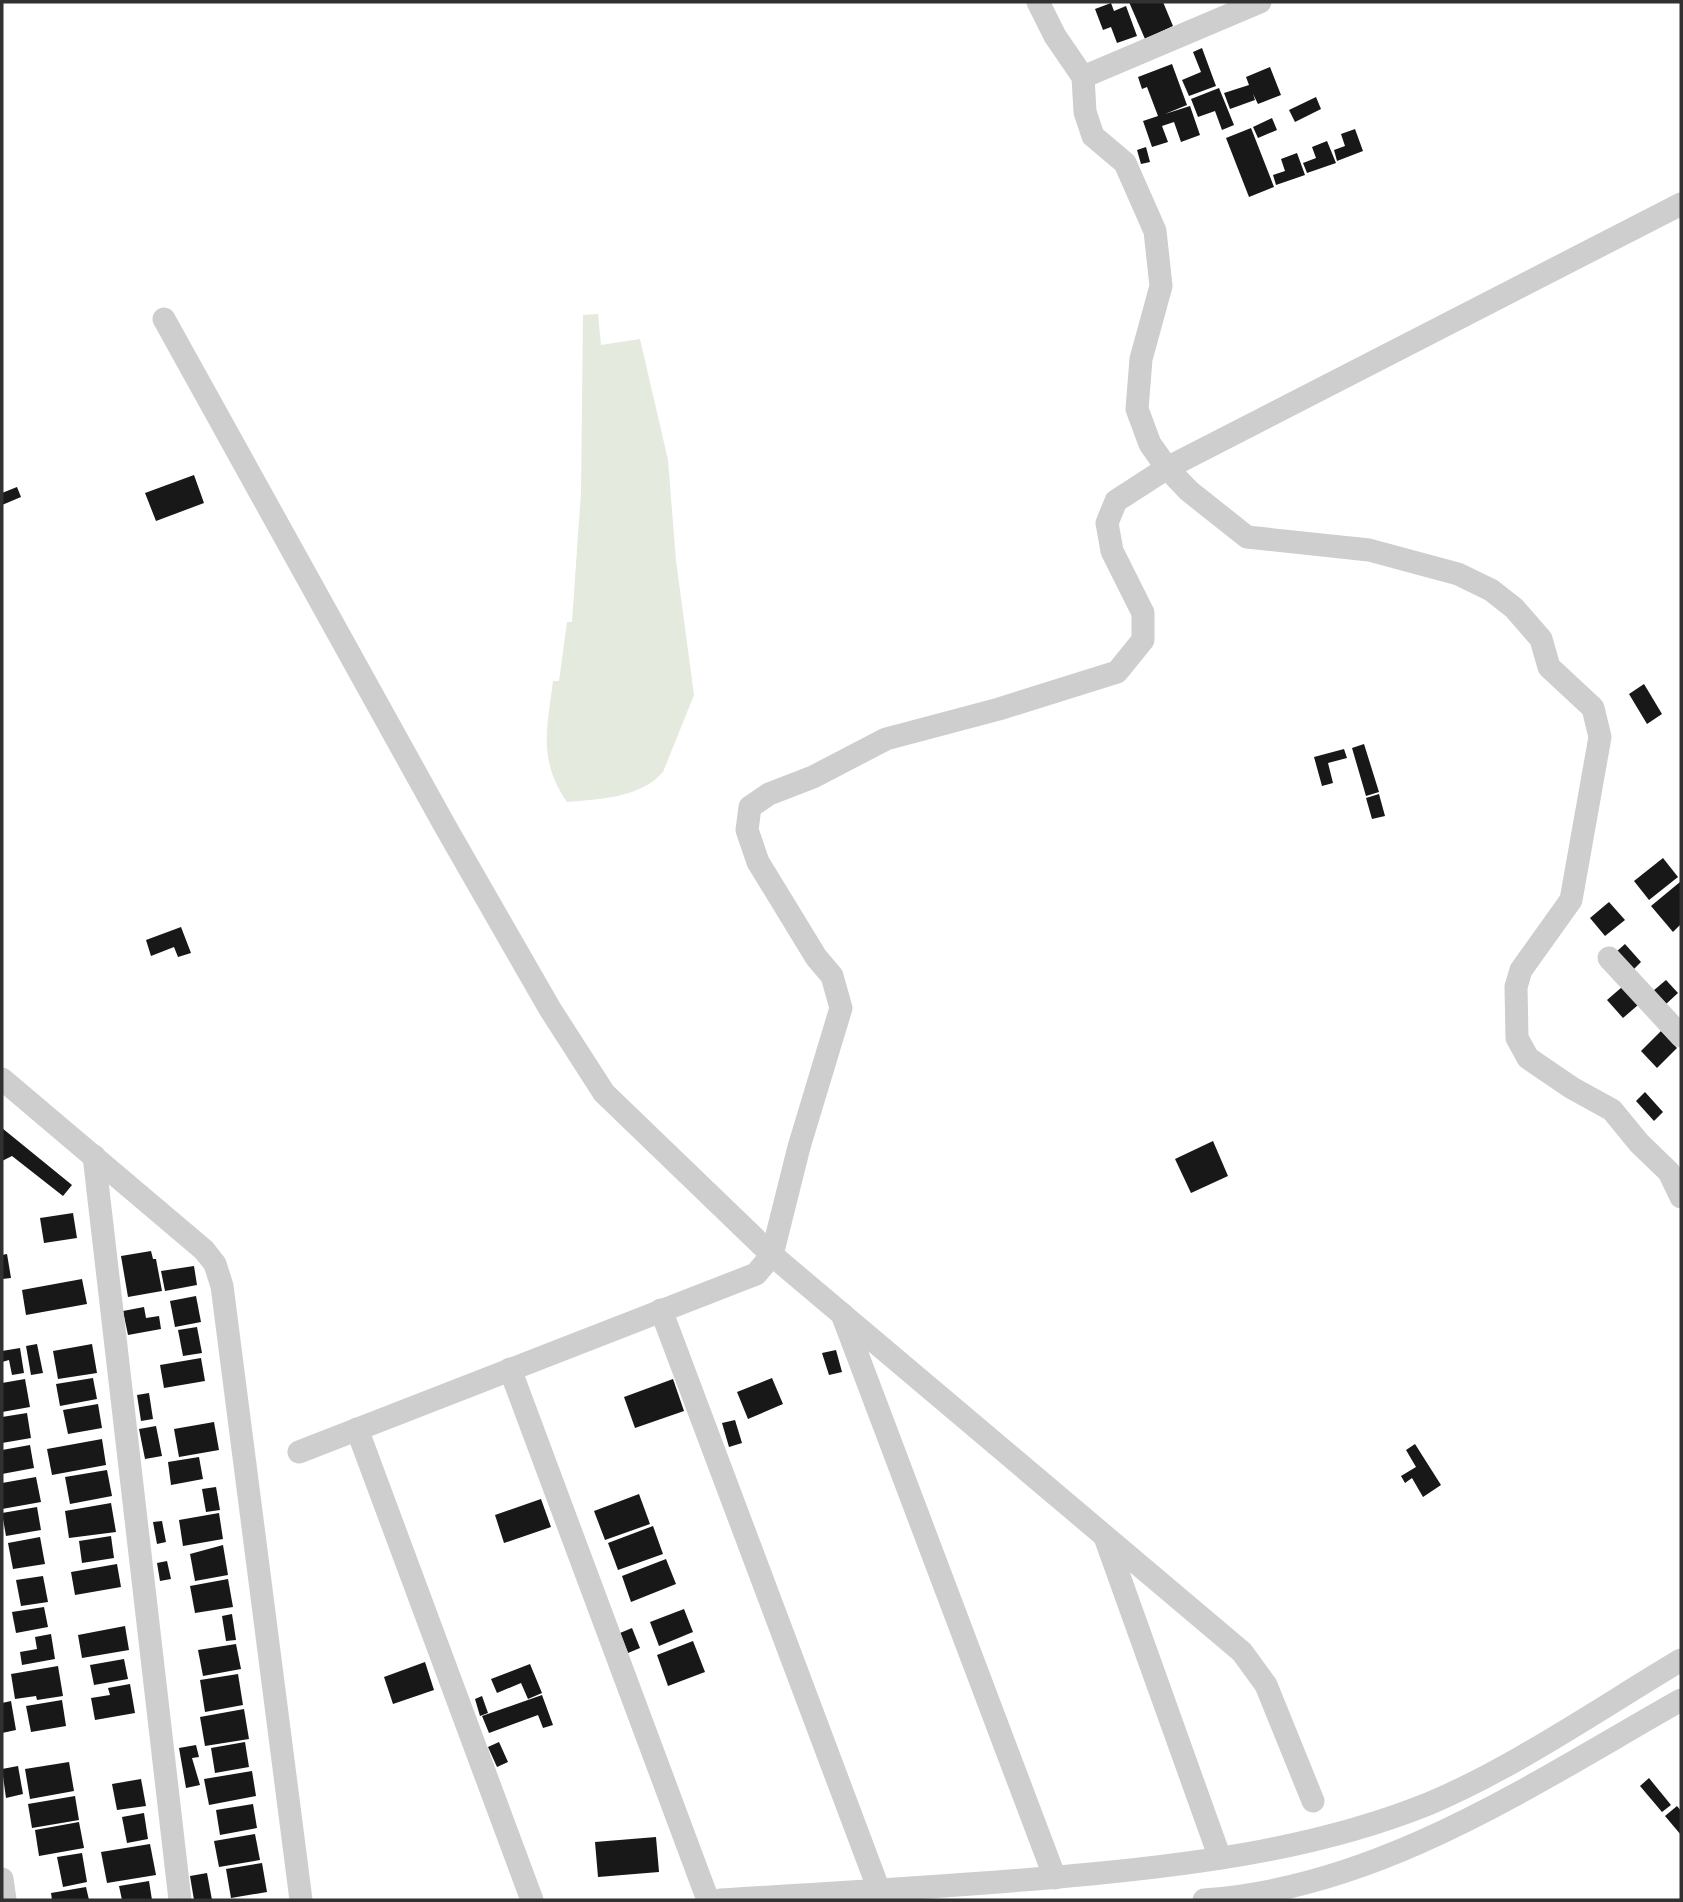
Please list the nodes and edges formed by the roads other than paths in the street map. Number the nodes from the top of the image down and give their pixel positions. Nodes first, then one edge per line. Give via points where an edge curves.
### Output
1 (1038, 2) edge
2 (1260, 2) edge
3 (1083, 77) junction
4 (1681, 204) edge
5 (164, 318) dead end
6 (1167, 468) junction
7 (1609, 958) dead end
8 (1681, 1036) edge
9 (2, 1079) edge
10 (94, 1156) junction
11 (1681, 1197) edge
12 (772, 1255) junction
13 (661, 1310) junction
14 (841, 1311) junction
15 (510, 1369) junction
16 (357, 1429) junction
17 (299, 1452) dead end
18 (1104, 1534) junction
19 (1681, 1660) edge
20 (1679, 1705) edge
21 (1313, 1801) dead end
22 (1220, 1858) junction
23 (1055, 1878) junction
24 (2, 1879) edge
25 (879, 1890) junction
26 (5, 1900) edge
27 (180, 1900) edge
28 (301, 1900) edge
29 (532, 1900) edge
30 (708, 1900) edge
31 (721, 1900) edge
32 (1204, 1900) edge

1 - 3 street
2 - 3 street
3 - 6 street via 1094,136 1125,163 1155,231 1161,286 1141,359 1137,409 1150,444
4 - 6 street
5 - 12 street via 445,826 604,1093
6 - 11 street via 1247,537 1369,550 1458,574 1491,590 1541,639 1549,667 1593,708 1600,737 1572,900 1521,970 1516,987 1517,1038 1528,1058 1612,1110 1669,1172
6 - 12 street via 1116,501 1107,523 1112,551 1143,613 1143,640 1117,672 886,739 750,807 747,830 758,862 832,976 841,1008
7 - 8 street
9 - 10 street
10 - 27 street
10 - 28 street via 204,1250 215,1264 222,1286
12 - 13 street via 756,1274
12 - 14 street
13 - 15 street
13 - 25 street
14 - 18 street
14 - 23 street
15 - 16 street
15 - 30 street
16 - 17 street
16 - 29 street
18 - 21 street via 1242,1652 1266,1685
18 - 22 street
19 - 22 street via 1428,1803 1320,1840
20 - 32 street via 1453,1828 1335,1875
22 - 23 street
23 - 25 street
24 - 26 street
25 - 31 street

